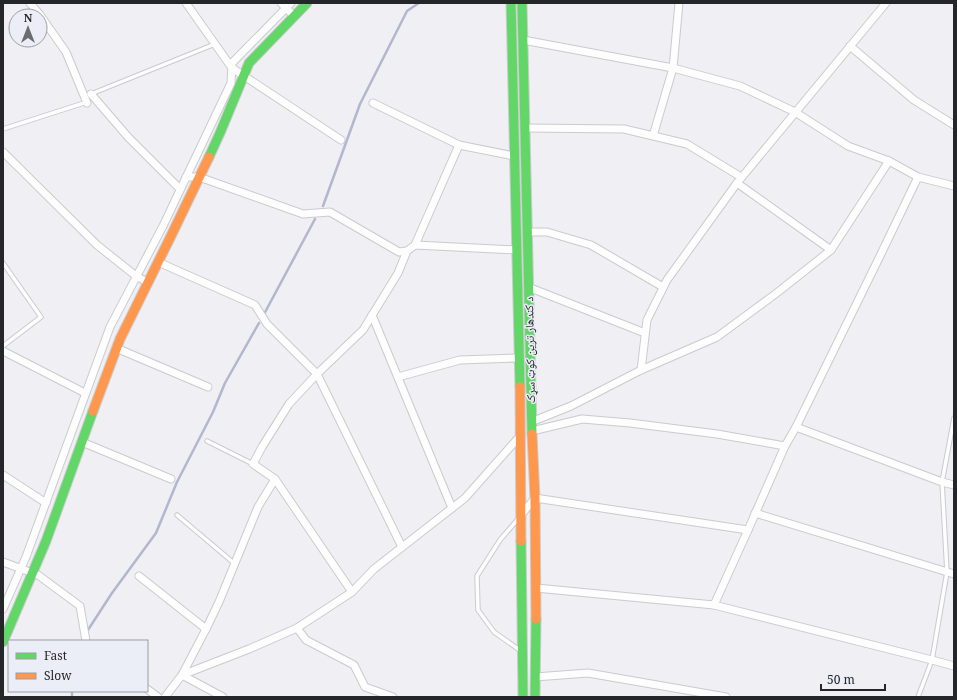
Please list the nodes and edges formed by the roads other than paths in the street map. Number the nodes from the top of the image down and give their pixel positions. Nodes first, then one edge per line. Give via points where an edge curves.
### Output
1 (30, 3) edge
2 (186, 3) edge
3 (307, 3) edge
4 (511, 3) edge
5 (522, 3) edge
6 (679, 3) edge
7 (886, 3) edge
8 (286, 5) edge
9 (294, 16) junction
10 (524, 40) junction
11 (216, 44) junction
12 (850, 46) junction
13 (232, 68) junction
14 (673, 68) junction
15 (243, 76) junction
16 (91, 94) junction
17 (87, 102) junction
18 (373, 103) dead end
19 (796, 112) junction
20 (954, 125) edge
21 (525, 128) junction
22 (3, 129) edge
23 (653, 136) junction
24 (340, 140) dead end
25 (460, 145) junction
26 (3, 152) edge
27 (514, 156) junction
28 (889, 161) junction
29 (186, 177) junction
30 (199, 177) junction
31 (918, 177) junction
32 (739, 180) junction
33 (954, 186) edge
34 (180, 189) junction
35 (527, 232) junction
36 (415, 245) junction
37 (516, 250) junction
38 (831, 250) junction
39 (407, 251) junction
40 (158, 262) junction
41 (3, 263) edge
42 (136, 276) junction
43 (148, 282) junction
44 (528, 287) junction
45 (663, 287) junction
46 (372, 315) junction
47 (645, 333) junction
48 (3, 346) edge
49 (116, 348) junction
50 (3, 350) edge
51 (519, 358) junction
52 (641, 370) junction
53 (317, 374) junction
54 (398, 377) junction
55 (208, 387) dead end
56 (85, 394) junction
57 (954, 418) edge
58 (532, 426) junction
59 (796, 427) junction
60 (520, 436) junction
61 (207, 441) dead end
62 (82, 442) junction
63 (785, 446) junction
64 (253, 464) junction
65 (3, 475) edge
66 (171, 479) dead end
67 (276, 479) junction
68 (942, 482) junction
69 (954, 485) edge
70 (535, 498) junction
71 (46, 503) junction
72 (452, 508) junction
73 (755, 513) junction
74 (177, 515) dead end
75 (521, 515) junction
76 (748, 530) junction
77 (402, 548) junction
78 (3, 562) edge
79 (235, 564) junction
80 (21, 568) junction
81 (33, 573) junction
82 (950, 573) edge
83 (139, 576) dead end
84 (536, 588) junction
85 (352, 592) junction
86 (714, 605) junction
87 (3, 609) edge
88 (297, 628) junction
89 (206, 630) junction
90 (86, 640) edge
91 (3, 642) edge
92 (522, 652) junction
93 (932, 660) junction
94 (954, 666) edge
95 (182, 675) junction
96 (535, 677) junction
97 (148, 690) edge
98 (158, 697) edge
99 (165, 697) edge
100 (223, 697) edge
101 (393, 697) edge
102 (523, 697) edge
103 (535, 697) edge
104 (726, 697) edge
105 (918, 697) edge

1 - 17 street via 66,52
2 - 11 street
3 - 9 main road
4 - 27 main road, د کندهار ترين کوټ سړک
5 - 10 main road, د کندهار ترين کوټ سړک
6 - 14 street
7 - 12 street
8 - 9 street
8 - 13 street via 232,63
9 - 15 main road via 249,63
10 - 14 street
10 - 21 main road, د کندهار ترين کوټ سړک
11 - 13 street
11 - 16 lane
12 - 19 street
12 - 20 street via 914,100
13 - 15 street
13 - 29 street via 231,83
14 - 19 street via 740,86
14 - 23 street
15 - 24 street
15 - 30 main road
16 - 17 lane
16 - 34 street via 128,137
17 - 22 lane
18 - 25 street
19 - 28 street via 848,146
19 - 32 street
21 - 23 street via 624,130
21 - 35 main road, د کندهار ترين کوټ سړک
23 - 32 street via 687,144
25 - 27 street
25 - 36 street
26 - 42 street via 98,245
27 - 37 main road, د کندهار ترين کوټ سړک
28 - 31 street
28 - 38 street
29 - 30 street
29 - 34 street
30 - 39 street via 303,214 330,212 399,252
30 - 40 main road
31 - 33 street
31 - 59 street
32 - 38 street
32 - 45 street
34 - 42 street
35 - 44 main road, د کندهار ترين کوټ سړک
35 - 45 street via 547,232 591,245
36 - 37 street
36 - 39 street
37 - 51 main road, د کندهار ترين کوټ سړک
38 - 52 street via 717,337
39 - 46 street via 398,273
40 - 43 main road
40 - 53 street via 255,305 267,324
41 - 48 lane via 41,317
42 - 43 street
42 - 56 street via 110,327
43 - 49 main road
44 - 47 street
44 - 58 main road, د کندهار ترين کوټ سړک
45 - 47 street via 646,320
46 - 53 street via 363,330
46 - 54 street
47 - 52 street
49 - 55 street
49 - 62 main road
50 - 56 street
51 - 54 street via 460,360
51 - 60 main road, د کندهار ترين کوټ سړک
52 - 58 street
53 - 64 street via 289,404
53 - 77 street
54 - 72 street
56 - 71 street
57 - 68 lane
58 - 63 street via 582,419 717,434
58 - 70 main road, د کندهار ترين کوټ سړک
59 - 63 street
59 - 68 street
60 - 72 street via 465,498
60 - 75 main road, د کندهار ترين کوټ سړک
61 - 64 lane
62 - 66 street
62 - 81 main road
63 - 73 street
64 - 67 street
65 - 71 street
67 - 79 street via 258,508
67 - 85 street
68 - 69 street
68 - 82 lane
70 - 75 street
70 - 76 street
70 - 84 main road, د کندهار ترين کوټ سړک
71 - 80 street
72 - 77 street
73 - 76 street
73 - 82 street
74 - 79 lane
75 - 92 main road, د کندهار ترين کوټ سړک
75 - 92 lane via 500,540 477,576 478,610 494,632
76 - 86 street
77 - 85 street via 374,569
78 - 80 street
79 - 89 street
80 - 81 street
80 - 87 street
81 - 90 street via 38,574 80,606
81 - 91 main road
82 - 93 lane
83 - 89 street
84 - 86 street
84 - 96 main road, د کندهار ترين کوټ سړک
85 - 88 street
86 - 93 street
88 - 95 street
88 - 101 street via 306,640 354,665 365,687
89 - 95 street
92 - 102 main road, د کندهار ترين کوټ سړک
93 - 94 street
93 - 105 lane
95 - 99 street
95 - 100 street
96 - 103 main road, د کندهار ترين کوټ سړک
96 - 104 street via 588,673
97 - 98 street

